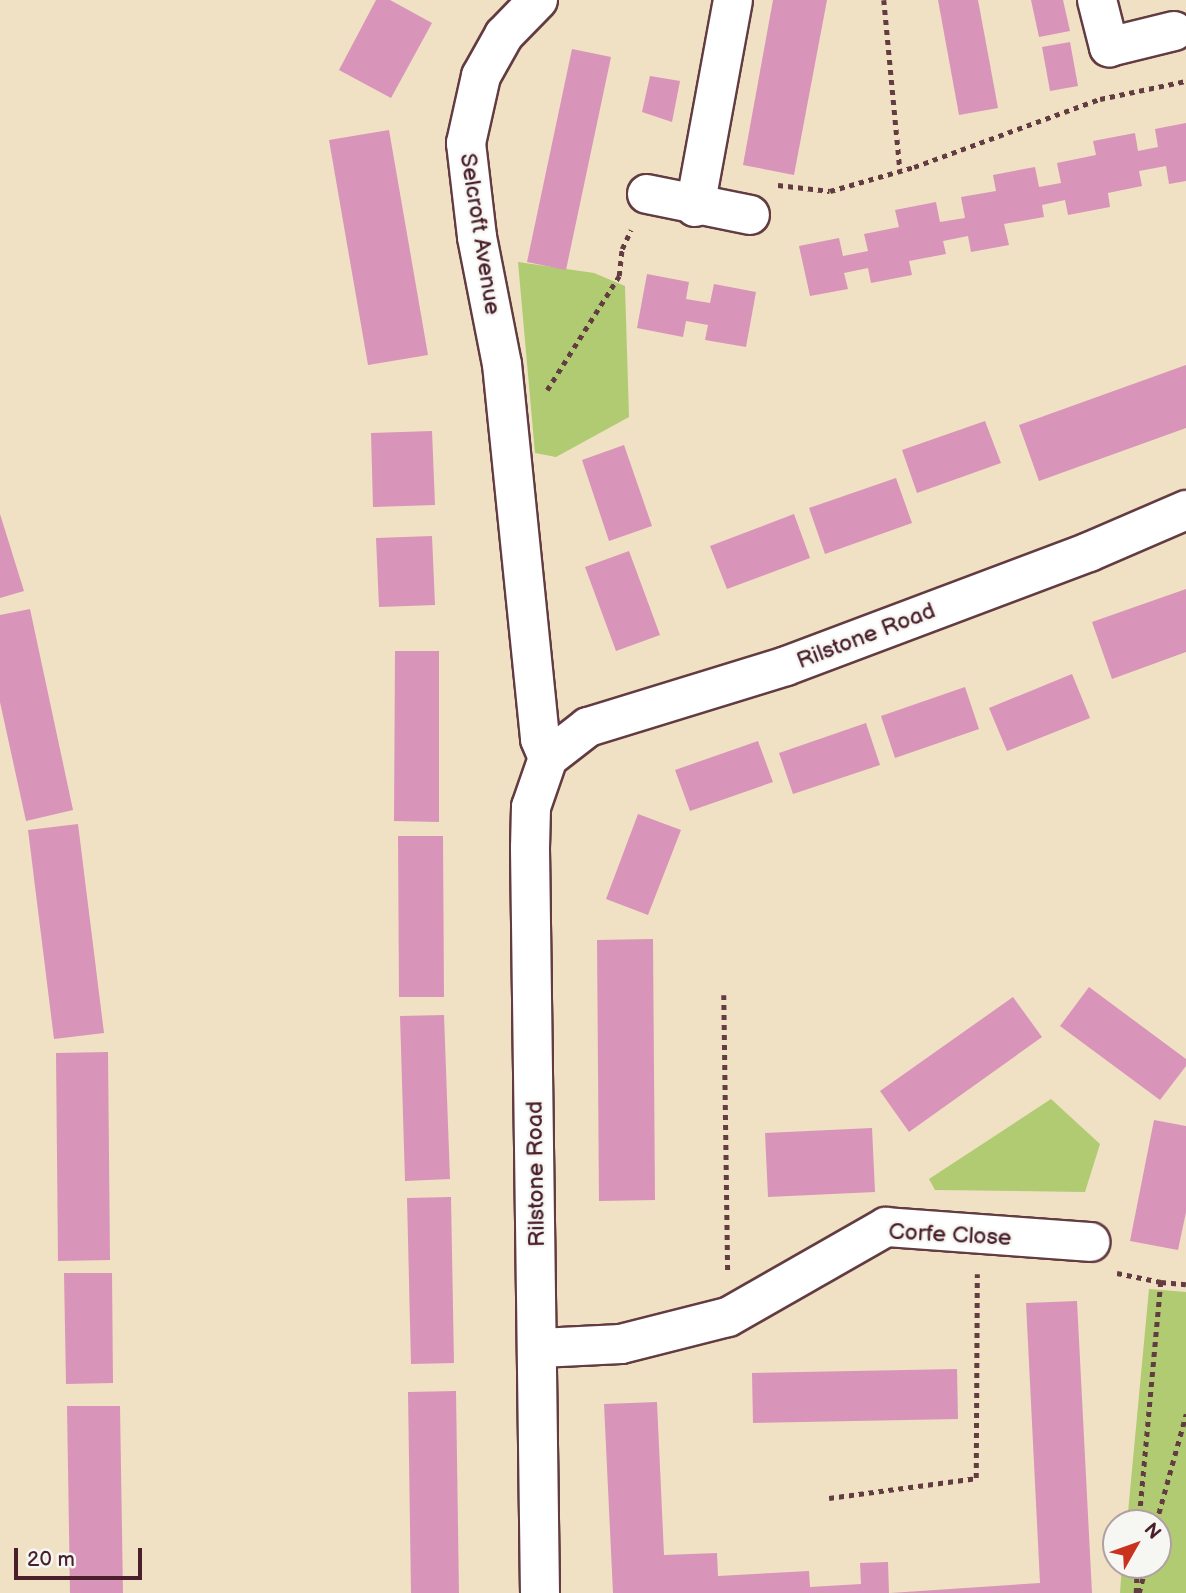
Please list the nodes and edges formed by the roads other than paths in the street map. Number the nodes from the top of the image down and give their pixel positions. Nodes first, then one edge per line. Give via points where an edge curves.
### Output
1 (538, 0) edge
2 (733, 0) edge
3 (1097, 0) edge
4 (1174, 31) dead end
5 (647, 194) road end
6 (695, 207) junction
7 (750, 215) road end
8 (1186, 510) edge
9 (548, 758) junction
10 (1090, 1242) road end
11 (540, 1348) junction
12 (540, 1593) edge

1 - 9 street, Selcroft Avenue via 504,35 481,76 466,144 477,237 502,364 540,739
2 - 6 street
3 - 4 street via 1109,47
5 - 6 street
6 - 7 street
8 - 9 street, Rilstone Road via 1090,552 786,666 588,727
9 - 11 street, Rilstone Road via 531,807 530,835
10 - 11 street, Corfe Close via 886,1227 728,1317 621,1344
11 - 12 street, Rilstone Road

